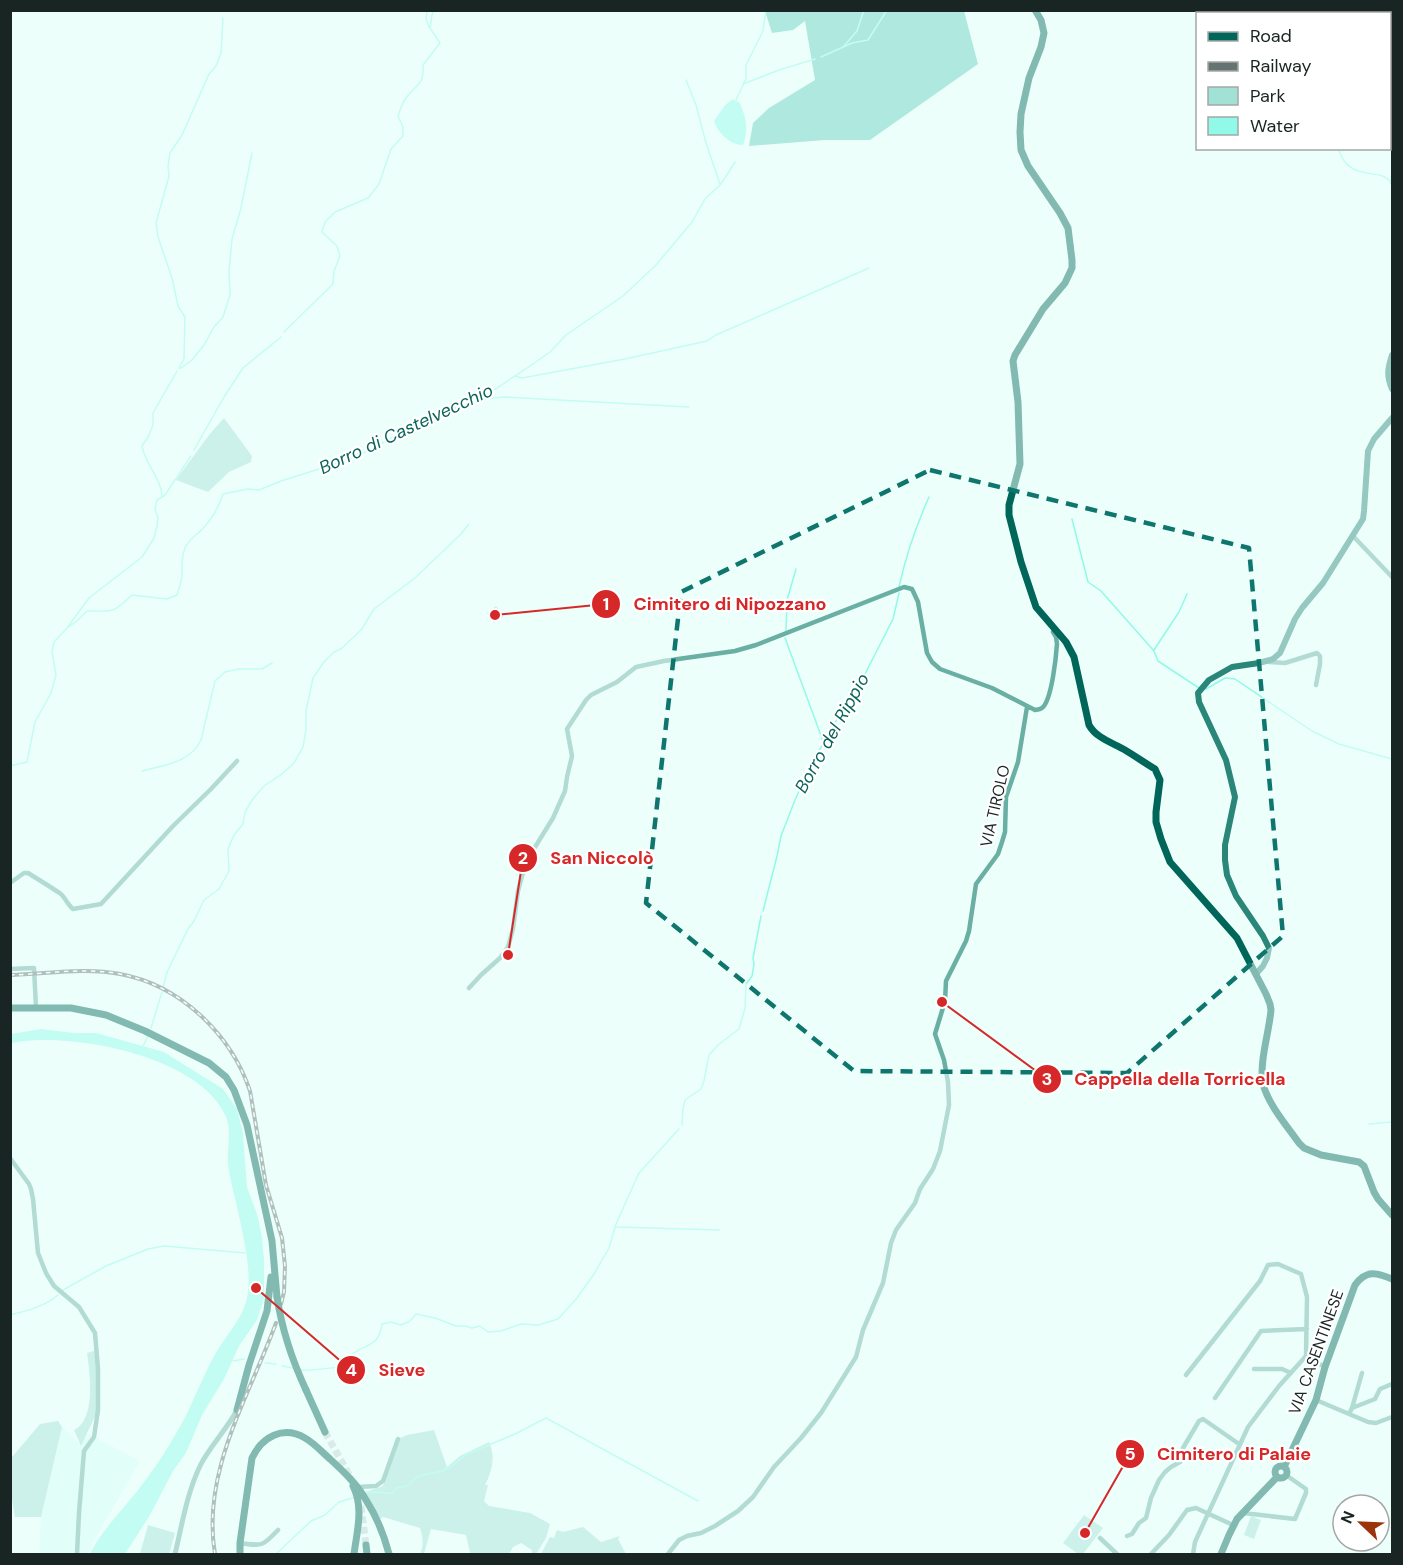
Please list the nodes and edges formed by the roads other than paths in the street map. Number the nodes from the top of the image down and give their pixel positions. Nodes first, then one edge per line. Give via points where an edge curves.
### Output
1 (1035, 10) edge
2 (1392, 355) edge
3 (1392, 389) edge
4 (1392, 418) edge
5 (1353, 536) junction
6 (1392, 578) edge
7 (1053, 627) junction
8 (1265, 662) junction
9 (1316, 685) dead end
10 (1027, 707) junction
11 (237, 761) dead end
12 (10, 883) edge
13 (10, 969) edge
14 (1256, 974) junction
15 (469, 988) dead end
16 (36, 1007) junction
17 (10, 1008) edge
18 (10, 1158) edge
19 (1392, 1215) edge
20 (272, 1242) junction
21 (1392, 1279) edge
22 (1307, 1329) junction
23 (1306, 1356) junction
24 (1325, 1367) junction
25 (1254, 1369) dead end
26 (1291, 1373) junction
27 (1362, 1373) dead end
28 (1186, 1375) dead end
29 (1392, 1384) edge
30 (1215, 1398) dead end
31 (1316, 1400) junction
32 (1352, 1408) junction
33 (237, 1410) joint
34 (1349, 1414) junction
35 (1392, 1417) edge
36 (324, 1432) tunnel mouth
37 (398, 1439) dead end
38 (1239, 1444) junction
39 (1284, 1467) junction
40 (1286, 1475) junction
41 (348, 1476) junction
42 (1277, 1476) junction
43 (361, 1491) junction
44 (1243, 1513) junction
45 (1208, 1514) junction
46 (1233, 1525) junction
47 (278, 1530) dead end
48 (1127, 1536) dead end
49 (1100, 1538) dead end
50 (240, 1543) junction
51 (366, 1545) tunnel mouth
52 (77, 1554) edge
53 (175, 1554) edge
54 (240, 1554) edge
55 (354, 1554) edge
56 (367, 1554) edge
57 (389, 1554) edge
58 (668, 1554) edge
59 (1118, 1554) edge
60 (1151, 1554) edge
61 (1193, 1554) edge
62 (1221, 1554) edge

1 - 7 main road via 1044,33 1025,96 1021,150 1068,228 1072,268 1013,361 1020,464 1009,515 1036,607
2 - 3 main road via 1388,369
4 - 5 main road via 1368,451 1365,511
5 - 6 street
5 - 8 main road via 1295,619 1280,653
7 - 10 street via 1056,656 1045,705 1035,710
7 - 14 main road via 1074,657 1092,731 1158,774 1156,822 1170,862 1232,930
8 - 9 street via 1286,663 1317,653 1320,664
8 - 14 main road via 1232,668 1209,680 1198,693 1198,702 1226,760 1235,797 1225,845 1227,875 1269,948
10 - 15 street via 932,662 918,602 906,587 756,645 636,668 591,695 567,729 572,756 566,791 522,876 508,947
10 - 58 street, VIA TIROLO via 1018,762 1006,797 1005,832 998,854 976,884 969,931 946,981 945,1001 935,1034 948,1082 949,1106 940,1151 915,1203 896,1230 883,1282 856,1357 821,1413 753,1497 715,1526 679,1540
11 - 12 street via 101,904 73,909 60,893 28,873
13 - 16 street via 34,968
14 - 19 main road via 1270,1006 1262,1068 1270,1100 1304,1148 1364,1166 1374,1192
16 - 17 main road
16 - 20 main road via 86,1010 115,1018 209,1063 226,1077 247,1125
18 - 52 street via 31,1189 38,1253 46,1274 79,1307 95,1333 98,1410 94,1437 84,1451
20 - 33 main road via 267,1311
20 - 36 main road, bridge via 283,1329
21 - 24 main road, VIA CASENTINESE via 1371,1273 1358,1281
22 - 23 street
22 - 28 street via 1307,1297 1300,1274 1278,1264 1268,1265 1260,1281
22 - 30 street via 1261,1331
23 - 24 street
23 - 26 street
24 - 31 main road, VIA CASENTINESE
25 - 26 street via 1282,1369
26 - 38 street
27 - 32 street
29 - 32 street via 1380,1389 1375,1398
31 - 34 street
31 - 39 main road, VIA CASENTINESE
32 - 34 street
33 - 53 street via 200,1466
34 - 35 street via 1376,1423
37 - 43 street via 383,1481
38 - 45 street
38 - 48 street via 1203,1419 1199,1421 1183,1448 1184,1457 1159,1480 1146,1518
39 - 40 main road
39 - 42 main road, VIA CASENTINESE via 1276,1468
40 - 42 main road
40 - 44 street via 1306,1489 1295,1519
41 - 43 main road
41 - 50 main road via 306,1438 285,1433 264,1440 252,1458
41 - 55 main road via 360,1506
42 - 44 main road, VIA CASENTINESE
43 - 57 main road via 378,1521
44 - 46 main road, VIA CASENTINESE
45 - 46 street
45 - 60 street via 1196,1508 1187,1510
45 - 61 street
46 - 62 main road, VIA CASENTINESE
47 - 50 street via 263,1544
49 - 59 street
50 - 54 main road
51 - 56 main road

